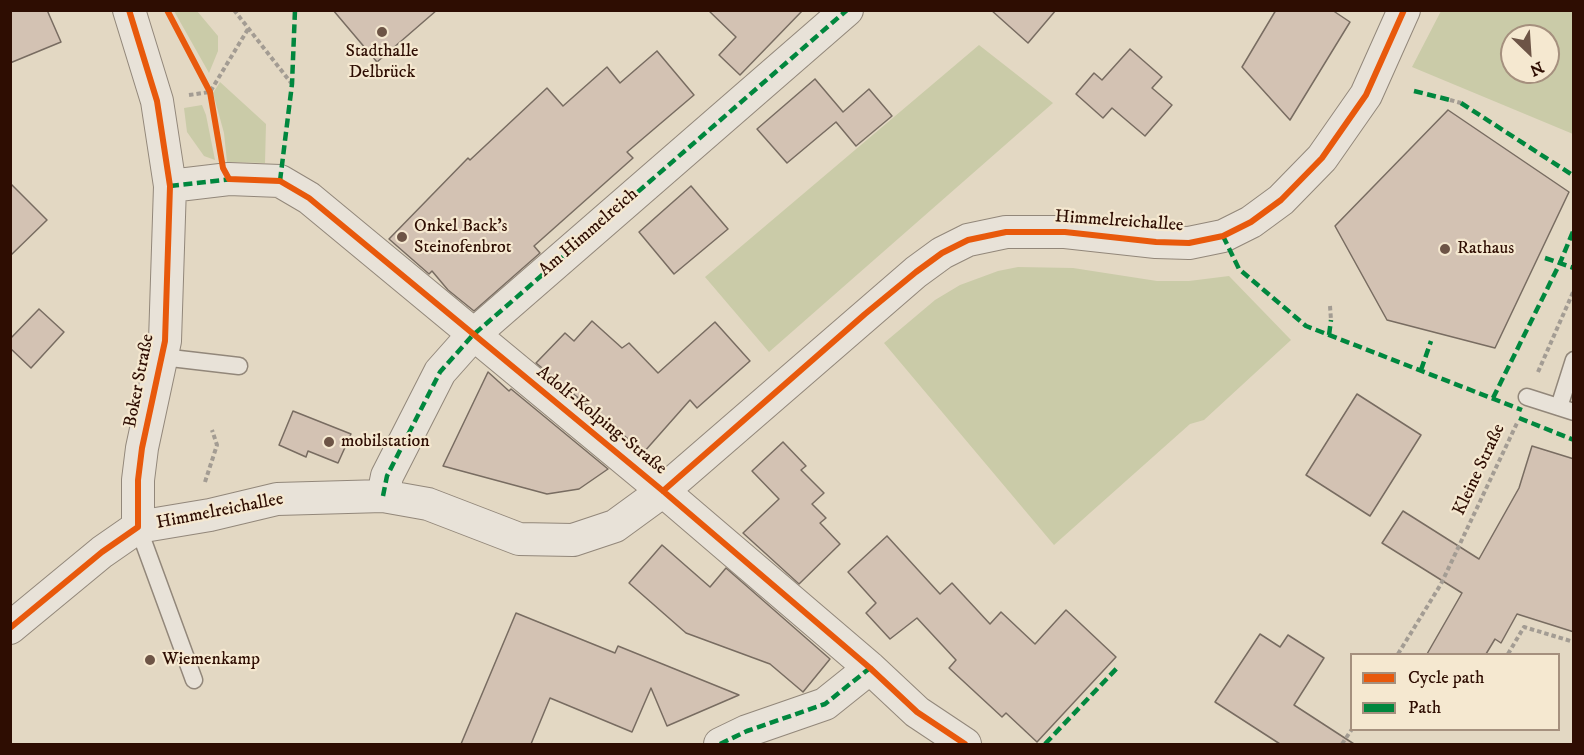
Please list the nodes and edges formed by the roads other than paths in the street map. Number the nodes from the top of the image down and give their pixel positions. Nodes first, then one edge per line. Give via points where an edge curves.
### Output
1 (129, 10) edge
2 (847, 10) edge
3 (1404, 10) edge
4 (170, 186) junction
5 (472, 336) junction
6 (162, 357) junction
7 (1574, 360) edge
8 (239, 366) dead end
9 (1527, 397) road end
10 (1567, 409) edge
11 (663, 491) junction
12 (383, 496) junction
13 (138, 527) junction
14 (10, 628) edge
15 (870, 668) junction
16 (194, 680) dead end
17 (720, 744) edge
18 (965, 744) edge

1 - 4 street, Boker Straße via 157,101
2 - 5 street, Am Himmelreich
3 - 11 street, Himmelreichallee via 1366,95 1322,158 1281,200 1251,222 1223,236 1189,243 1065,232 1006,232 968,240 942,253 899,286
4 - 5 street, Adolf-Kolping-Straße via 229,179 280,182 309,198
4 - 6 street, Boker Straße
5 - 11 street, Adolf-Kolping-Straße
5 - 12 street, Am Himmelreich via 440,372 387,477
6 - 8 lane
6 - 13 street, Boker Straße via 142,448
7 - 10 lane
9 - 10 lane
11 - 12 street, Himmelreichallee via 615,526 573,540 519,538 428,504
11 - 15 street, Adolf-Kolping-Straße
12 - 13 street, Himmelreichallee via 277,499
13 - 14 street
13 - 16 lane
15 - 17 street via 825,704
15 - 18 street, Adolf-Kolping-Straße via 916,712

